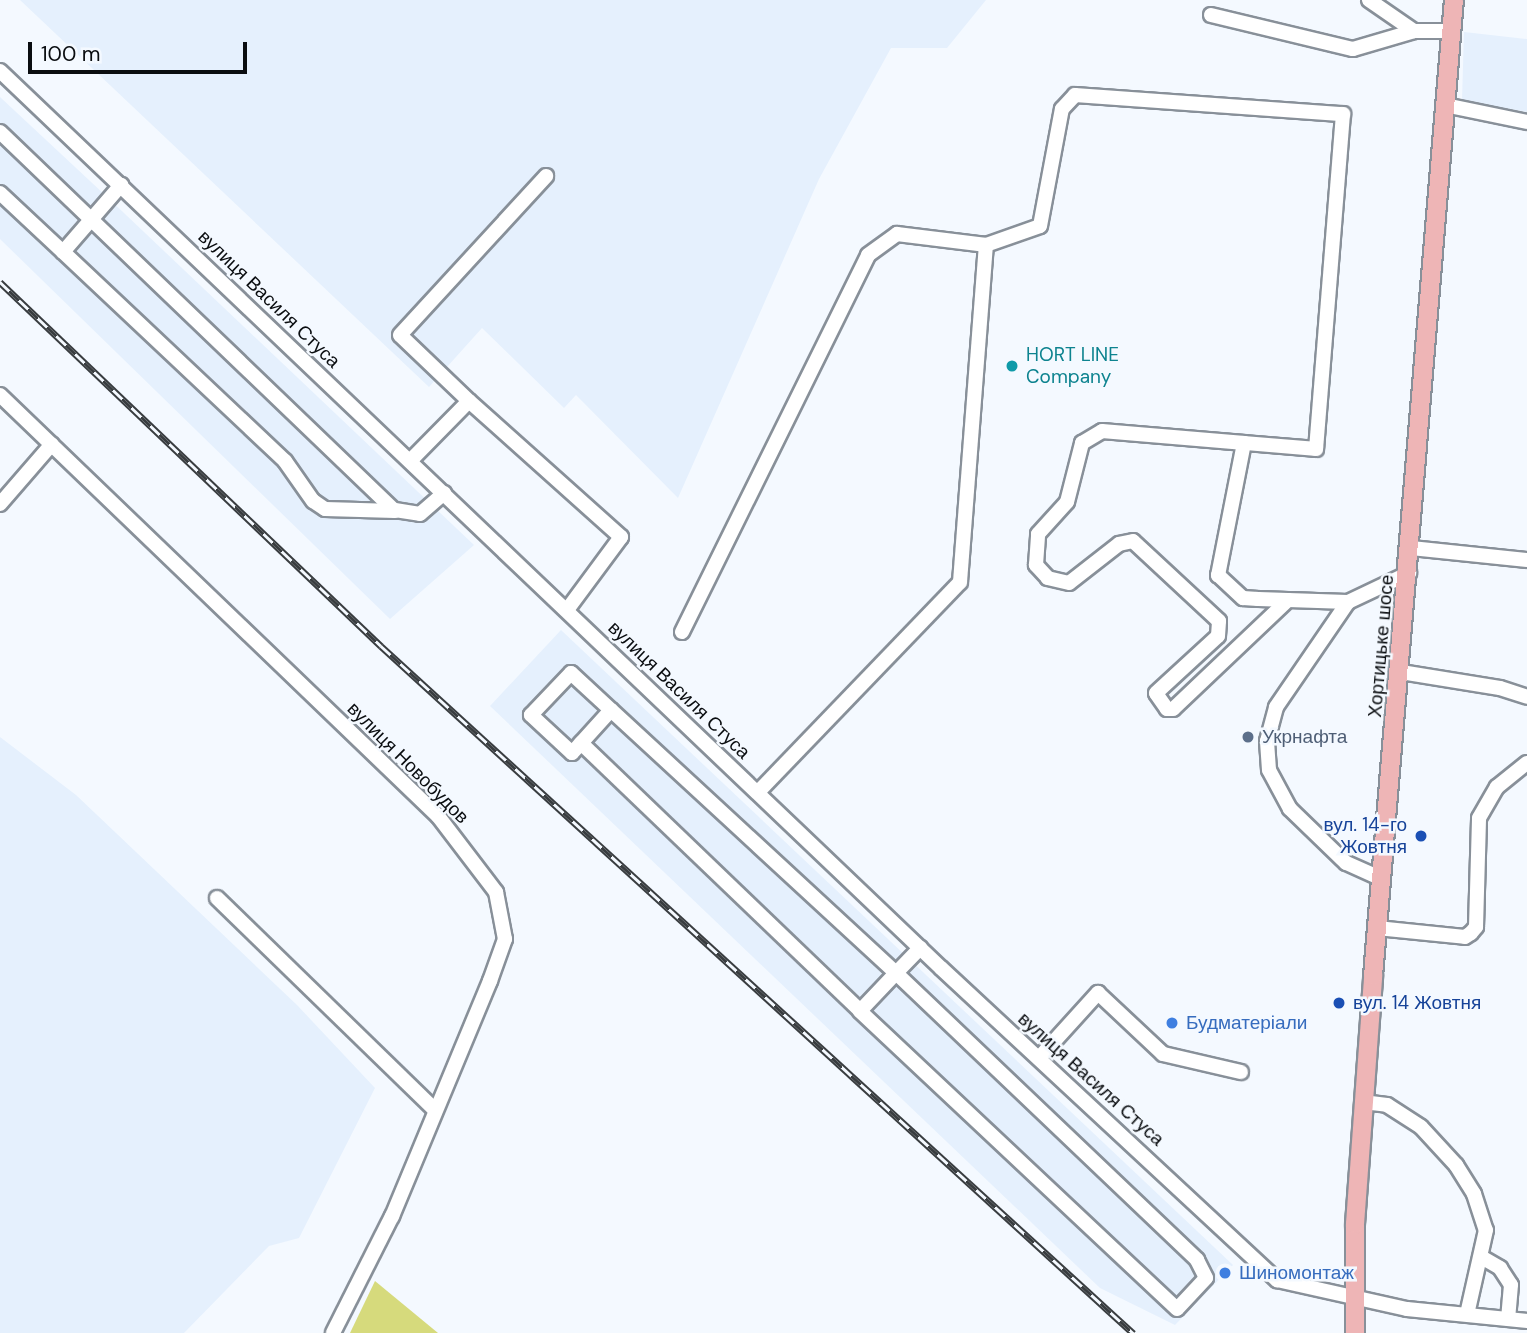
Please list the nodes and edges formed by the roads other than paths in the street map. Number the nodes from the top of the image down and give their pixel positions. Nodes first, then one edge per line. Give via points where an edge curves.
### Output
1 (1368, 0) edge
2 (1454, 0) edge
3 (1211, 15) dead end
4 (1414, 31) junction
5 (1452, 31) junction
6 (0, 71) edge
7 (1445, 105) junction
8 (1527, 122) edge
9 (0, 132) edge
10 (546, 176) dead end
11 (121, 184) junction
12 (0, 193) edge
13 (91, 220) junction
14 (986, 245) junction
15 (63, 252) junction
16 (0, 395) edge
17 (469, 401) junction
18 (1244, 443) junction
19 (52, 444) junction
20 (410, 461) junction
21 (444, 493) junction
22 (0, 504) edge
23 (395, 509) junction
24 (1411, 548) junction
25 (1527, 560) edge
26 (1409, 573) junction
27 (1289, 600) junction
28 (1348, 603) junction
29 (567, 610) junction
30 (682, 632) dead end
31 (1401, 672) junction
32 (1527, 697) edge
33 (611, 710) junction
34 (581, 743) junction
35 (1527, 763) edge
36 (758, 792) junction
37 (1380, 878) junction
38 (217, 898) dead end
39 (1377, 928) junction
40 (920, 948) junction
41 (896, 973) junction
42 (860, 1011) junction
43 (1039, 1058) junction
44 (1241, 1072) dead end
45 (1363, 1102) junction
46 (434, 1109) junction
47 (1483, 1258) junction
48 (1354, 1296) junction
49 (1467, 1314) junction
50 (1508, 1319) junction
51 (1527, 1321) edge
52 (334, 1333) edge
53 (1355, 1333) edge

1 - 4 street
2 - 5 main road, Хортицьке шосе
3 - 4 street via 1353,49
4 - 5 street
5 - 7 main road, Хортицьке шосе
6 - 11 street, вулиця Василя Стуса
7 - 8 street
7 - 24 main road, Хортицьке шосе
9 - 13 street
10 - 17 street via 400,335
11 - 13 street
11 - 20 street, вулиця Василя Стуса
12 - 15 street
13 - 15 street
13 - 23 street
14 - 18 street via 1040,226 1062,109 1075,95 1343,114 1316,449
14 - 30 street via 897,234 868,255
14 - 36 street via 960,582
15 - 23 street via 285,461 313,501 325,509 391,513
16 - 19 street, вулиця Новобудов
17 - 20 street
17 - 29 street via 621,537
18 - 27 street via 1218,575 1243,598
18 - 27 street via 1102,431 1090,435 1082,443 1067,502 1038,534 1036,565 1048,578 1069,583 1119,544 1133,541 1219,621 1218,636 1156,693 1170,710
19 - 22 street
19 - 46 street, вулиця Новобудов via 438,816 496,892 505,939 474,1023
20 - 21 street, вулиця Василя Стуса
21 - 23 street via 420,514
21 - 29 street, вулиця Василя Стуса
24 - 25 street
24 - 26 main road, Хортицьке шосе
26 - 28 street
26 - 31 main road, Хортицьке шосе
27 - 28 street
28 - 37 street via 1276,707 1268,741 1269,770 1290,809 1346,863
29 - 36 street, вулиця Василя Стуса
31 - 32 street via 1500,688
31 - 37 main road, Хортицьке шосе
33 - 34 street
33 - 34 street via 571,673 531,715 572,753
33 - 41 street
34 - 42 street
35 - 39 street via 1497,787 1479,818 1476,927 1471,933 1465,937
36 - 40 street, вулиця Василя Стуса
37 - 39 main road, Хортицьке шосе
38 - 46 street
39 - 45 main road, Хортицьке шосе
40 - 41 street
40 - 43 street, вулиця Василя Стуса
41 - 42 street
41 - 42 street via 1196,1260 1206,1278 1177,1309
43 - 44 street via 1098,993 1163,1054
43 - 48 street, вулиця Василя Стуса via 1277,1280
45 - 47 street via 1387,1105 1421,1127 1457,1165 1486,1230
45 - 48 main road, Хортицьке шосе
46 - 52 street, вулиця Новобудов via 392,1216
47 - 49 street
47 - 50 street via 1500,1268 1511,1285
48 - 49 street, вулиця Василя Стуса via 1407,1309
48 - 53 main road, Хортицьке шосе
49 - 50 street, вулиця Василя Стуса
50 - 51 street, вулиця Василя Стуса

